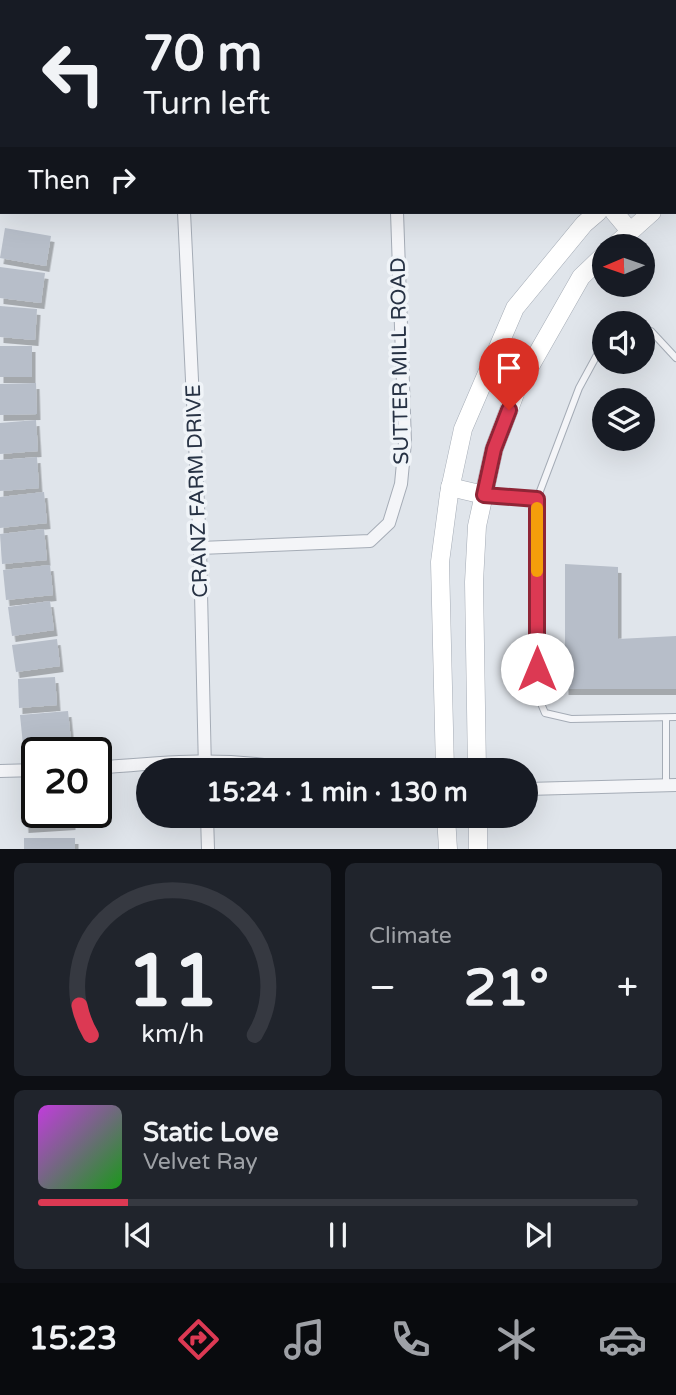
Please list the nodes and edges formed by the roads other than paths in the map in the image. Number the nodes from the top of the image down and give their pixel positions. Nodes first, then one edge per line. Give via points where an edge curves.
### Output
1 (184, 214) edge
2 (397, 214) edge
3 (596, 214) edge
4 (616, 214) edge
5 (650, 214) edge
6 (630, 231) junction
7 (627, 234) edge
8 (592, 266) edge
9 (655, 335) edge
10 (676, 358) edge
11 (592, 364) edge
12 (450, 487) junction
13 (484, 495) junction
14 (537, 499) junction
15 (200, 548) junction
16 (676, 717) edge
17 (666, 718) junction
18 (205, 758) edge
19 (445, 758) edge
20 (477, 758) edge
21 (136, 767) edge
22 (112, 768) edge
23 (21, 770) edge
24 (0, 771) edge
25 (671, 785) edge
26 (538, 789) edge
27 (207, 828) edge
28 (446, 828) edge
29 (478, 828) edge
30 (208, 849) edge
31 (447, 849) edge
32 (478, 849) edge

1 - 15 street, CRANZ FARM DRIVE
2 - 15 street, SUTTER MILL ROAD via 405,442 401,484 389,523 370,541
3 - 12 street via 515,308 463,429
4 - 6 street
5 - 6 street
6 - 7 street
8 - 13 street via 581,277 516,391 494,449
9 - 10 lane
11 - 14 lane
12 - 13 street
12 - 19 street via 440,562
13 - 14 lane
13 - 20 street via 474,583
14 - 17 lane via 537,694 545,713 571,719
15 - 18 street, CRANZ FARM DRIVE
16 - 17 lane
17 - 25 lane
21 - 22 street
23 - 24 street
25 - 26 street
27 - 30 street
28 - 31 street
29 - 32 street

